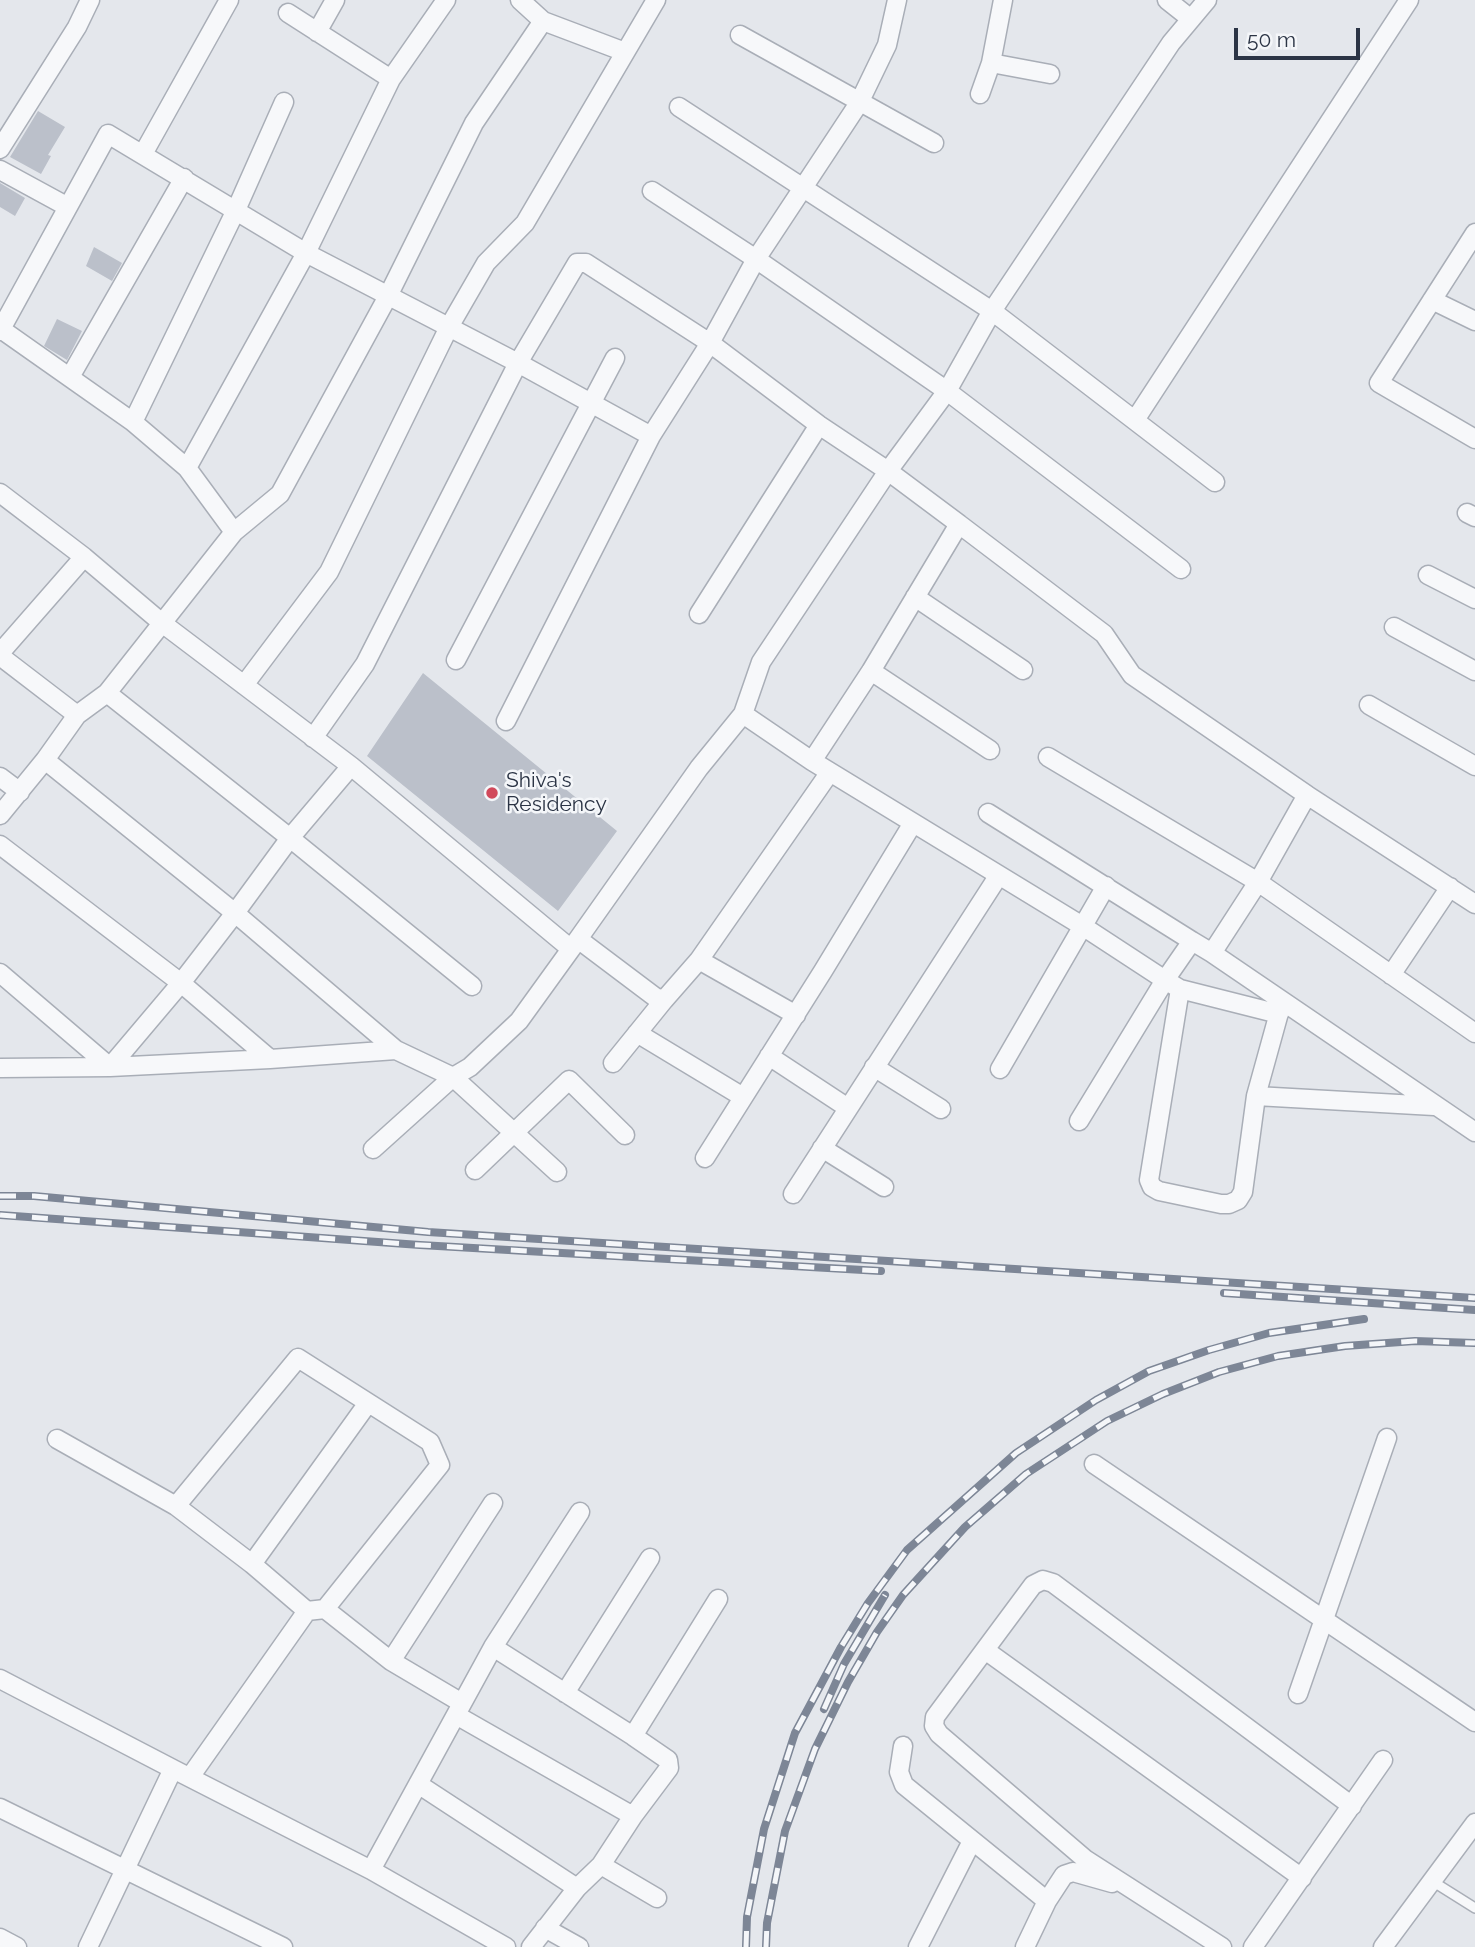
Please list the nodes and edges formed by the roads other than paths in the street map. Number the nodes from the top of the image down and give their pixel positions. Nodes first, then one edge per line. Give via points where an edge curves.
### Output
1 (90, 0) edge
2 (229, 0) edge
3 (335, 0) edge
4 (446, 0) edge
5 (520, 0) edge
6 (656, 0) edge
7 (897, 0) edge
8 (1003, 0) edge
9 (1167, 0) edge
10 (1207, 0) edge
11 (1409, 0) edge
12 (288, 13) dead end
13 (1191, 19) junction
14 (543, 21) junction
15 (317, 32) junction
16 (740, 34) dead end
17 (625, 52) junction
18 (991, 63) junction
19 (1051, 74) dead end
20 (391, 79) junction
21 (980, 94) dead end
22 (284, 102) dead end
23 (859, 103) junction
24 (679, 107) dead end
25 (934, 143) dead end
26 (0, 149) edge
27 (143, 154) junction
28 (0, 170) edge
29 (184, 178) junction
30 (804, 186) junction
31 (652, 191) dead end
32 (68, 207) junction
33 (236, 210) junction
34 (1475, 233) edge
35 (306, 253) junction
36 (756, 259) junction
37 (388, 296) junction
38 (1432, 300) junction
39 (992, 311) junction
40 (1475, 321) edge
41 (449, 327) junction
42 (1, 330) edge
43 (710, 343) junction
44 (615, 358) dead end
45 (518, 363) junction
46 (70, 377) junction
47 (947, 391) junction
48 (590, 403) junction
49 (1135, 421) junction
50 (133, 422) junction
51 (819, 425) junction
52 (652, 436) junction
53 (1475, 439) edge
54 (187, 468) junction
55 (888, 471) junction
56 (1215, 482) dead end
57 (0, 493) edge
58 (959, 524) junction
59 (234, 532) junction
60 (84, 557) junction
61 (1181, 569) dead end
62 (1428, 575) dead end
63 (915, 597) junction
64 (1475, 599) edge
65 (699, 614) dead end
66 (162, 623) junction
67 (1394, 627) dead end
68 (0, 654) edge
69 (456, 660) dead end
70 (1023, 670) dead end
71 (871, 671) junction
72 (1475, 671) edge
73 (244, 685) junction
74 (107, 693) junction
75 (1369, 705) dead end
76 (743, 714) junction
77 (78, 715) junction
78 (506, 722) dead end
79 (313, 738) junction
80 (990, 750) dead end
81 (1048, 757) dead end
82 (45, 760) junction
83 (812, 761) junction
84 (351, 766) junction
85 (1475, 766) edge
86 (830, 772) junction
87 (0, 777) edge
88 (20, 792) junction
89 (1307, 795) junction
90 (988, 813) dead end
91 (0, 815) edge
92 (913, 823) junction
93 (290, 838) junction
94 (0, 845) edge
95 (999, 875) junction
96 (1258, 882) junction
97 (1106, 886) junction
98 (1450, 887) junction
99 (1475, 904) edge
100 (235, 913) junction
101 (1084, 927) junction
102 (1192, 941) junction
103 (574, 944) junction
104 (1212, 953) junction
105 (699, 960) junction
106 (0, 973) edge
107 (1391, 975) junction
108 (181, 983) junction
109 (1172, 985) junction
110 (472, 986) dead end
111 (664, 1000) junction
112 (1280, 1008) junction
113 (796, 1015) junction
114 (638, 1033) junction
115 (1475, 1033) edge
116 (396, 1050) junction
117 (769, 1056) junction
118 (270, 1059) junction
119 (613, 1063) dead end
120 (110, 1067) junction
121 (874, 1067) junction
122 (0, 1068) edge
123 (1000, 1069) dead end
124 (453, 1077) junction
125 (1256, 1096) junction
126 (743, 1097) junction
127 (1436, 1107) junction
128 (848, 1108) junction
129 (940, 1109) dead end
130 (1079, 1121) dead end
131 (1475, 1132) edge
132 (514, 1133) junction
133 (625, 1135) dead end
134 (822, 1148) junction
135 (373, 1150) dead end
136 (705, 1158) dead end
137 (475, 1170) dead end
138 (557, 1172) dead end
139 (884, 1187) dead end
140 (793, 1194) dead end
141 (368, 1403) junction
142 (1387, 1438) dead end
143 (57, 1439) dead end
144 (1094, 1464) dead end
145 (493, 1503) dead end
146 (176, 1506) junction
147 (580, 1512) dead end
148 (650, 1558) dead end
149 (251, 1563) junction
150 (718, 1599) dead end
151 (325, 1609) junction
152 (307, 1611) junction
153 (1324, 1620) junction
154 (493, 1647) junction
155 (985, 1650) junction
156 (391, 1661) junction
157 (0, 1679) edge
158 (565, 1693) junction
159 (1298, 1694) dead end
160 (459, 1709) junction
161 (1475, 1722) edge
162 (633, 1736) junction
163 (903, 1746) dead end
164 (1383, 1760) dead end
165 (173, 1769) junction
166 (190, 1777) junction
167 (418, 1784) junction
168 (1352, 1805) junction
169 (0, 1808) edge
170 (633, 1816) junction
171 (1475, 1823) edge
172 (972, 1842) junction
173 (601, 1865) junction
174 (126, 1869) junction
175 (371, 1870) junction
176 (1302, 1878) junction
177 (1432, 1881) junction
178 (1125, 1886) junction
179 (577, 1888) junction
180 (657, 1898) dead end
181 (1047, 1901) junction
182 (1475, 1908) edge
183 (545, 1928) junction
184 (0, 1938) edge
185 (17, 1947) edge
186 (88, 1947) edge
187 (283, 1947) edge
188 (506, 1947) edge
189 (531, 1947) edge
190 (579, 1947) edge
191 (918, 1947) edge
192 (1025, 1947) edge
193 (1222, 1947) edge
194 (1253, 1947) edge
195 (1383, 1947) edge

1 - 26 street
2 - 27 street
3 - 15 street
4 - 20 street
5 - 14 street
6 - 17 street
7 - 23 street via 887,45
8 - 18 street
9 - 13 street
10 - 13 street
11 - 49 street
12 - 15 street
13 - 39 street
14 - 17 street
14 - 37 street via 474,123
15 - 20 street
16 - 23 street
17 - 41 street via 525,223 486,263
18 - 19 street
18 - 21 street
20 - 35 street
22 - 33 street
23 - 25 street
23 - 30 street
24 - 30 street
27 - 29 street
27 - 32 street via 108,134
28 - 32 street
29 - 33 street
29 - 46 street
30 - 36 street
30 - 39 street
31 - 36 street
32 - 42 street
33 - 35 street
33 - 50 street
34 - 38 street
35 - 37 street
35 - 54 street
36 - 43 street
36 - 47 street
37 - 41 street
37 - 59 street via 280,494
38 - 40 street
38 - 53 street via 1379,383
39 - 47 street
39 - 49 street
41 - 45 street
41 - 73 street via 329,572
42 - 46 street
43 - 45 street via 586,263 577,262
43 - 51 street
43 - 52 street
44 - 48 street
45 - 48 street
45 - 79 street via 365,664
46 - 50 street
47 - 55 street
47 - 61 street
48 - 52 street
48 - 69 street
49 - 56 street
50 - 54 street
51 - 55 street
51 - 65 street
52 - 78 street
54 - 59 street
55 - 58 street
55 - 76 street via 761,662
57 - 60 street
58 - 63 street
58 - 89 street via 1104,634 1132,676
59 - 66 street
60 - 66 street
60 - 68 street
62 - 64 street
63 - 70 street
63 - 71 street
66 - 73 street
66 - 74 street
67 - 72 street
68 - 77 street
71 - 80 street
71 - 83 street
73 - 79 street
74 - 77 street
74 - 93 street
75 - 85 street
76 - 83 street
76 - 103 street
77 - 82 street
79 - 84 street
81 - 96 street
82 - 88 street
82 - 100 street
83 - 86 street
84 - 93 street
84 - 103 street
86 - 92 street
86 - 105 street
87 - 88 street
88 - 91 street
89 - 96 street
89 - 98 street
90 - 97 street
92 - 95 street
92 - 113 street
93 - 100 street
93 - 110 street
94 - 108 street
95 - 101 street
95 - 121 street
96 - 104 street
96 - 107 street
97 - 101 street
97 - 102 street
98 - 99 street
98 - 107 street
100 - 108 street
100 - 116 street
101 - 109 street
101 - 123 street
102 - 104 street
102 - 109 street
103 - 111 street
103 - 124 street via 519,1021
104 - 112 street
105 - 111 street
105 - 113 street
106 - 120 street
107 - 115 street
108 - 118 street
108 - 120 street
109 - 112 street
109 - 125 street via 1149,1180 1152,1186 1221,1204 1238,1200 1243,1192
109 - 130 street
111 - 114 street
112 - 125 street
112 - 127 street
113 - 117 street
114 - 119 street
114 - 126 street
116 - 118 street
116 - 124 street
117 - 126 street
117 - 128 street
118 - 120 street
120 - 122 street
121 - 128 street
121 - 129 street
124 - 132 street
124 - 135 street
125 - 127 street
126 - 136 street
127 - 131 street
128 - 134 street
132 - 133 street via 569,1080
132 - 137 street
132 - 138 street
134 - 139 street
134 - 140 street
141 - 146 street via 298,1358
141 - 149 street
141 - 151 street via 430,1443 440,1465
142 - 153 street
143 - 146 street
144 - 153 street
145 - 156 street
146 - 149 street
147 - 154 street
148 - 158 street
149 - 152 street
150 - 162 street
151 - 152 street
151 - 156 street
152 - 166 street
153 - 159 street
153 - 161 street
154 - 158 street
154 - 160 street
155 - 168 street via 1033,1585 1043,1580 1053,1583
155 - 176 street
155 - 178 street via 933,1726 1085,1859
156 - 160 street
157 - 165 street
158 - 162 street
160 - 167 street
160 - 170 street
162 - 170 street via 668,1760 669,1768
163 - 172 street via 899,1772 904,1785
164 - 168 street
165 - 166 street
165 - 174 street
166 - 175 street
167 - 175 street
167 - 179 street
168 - 176 street
169 - 174 street
170 - 173 street
171 - 177 street
172 - 181 street
172 - 191 street
173 - 179 street
173 - 180 street
174 - 186 street
174 - 187 street
175 - 188 street
176 - 194 street
177 - 182 lane
177 - 195 street
178 - 181 street via 1068,1872
178 - 193 street
179 - 183 street
181 - 192 street
183 - 189 street
183 - 190 street
184 - 185 street

